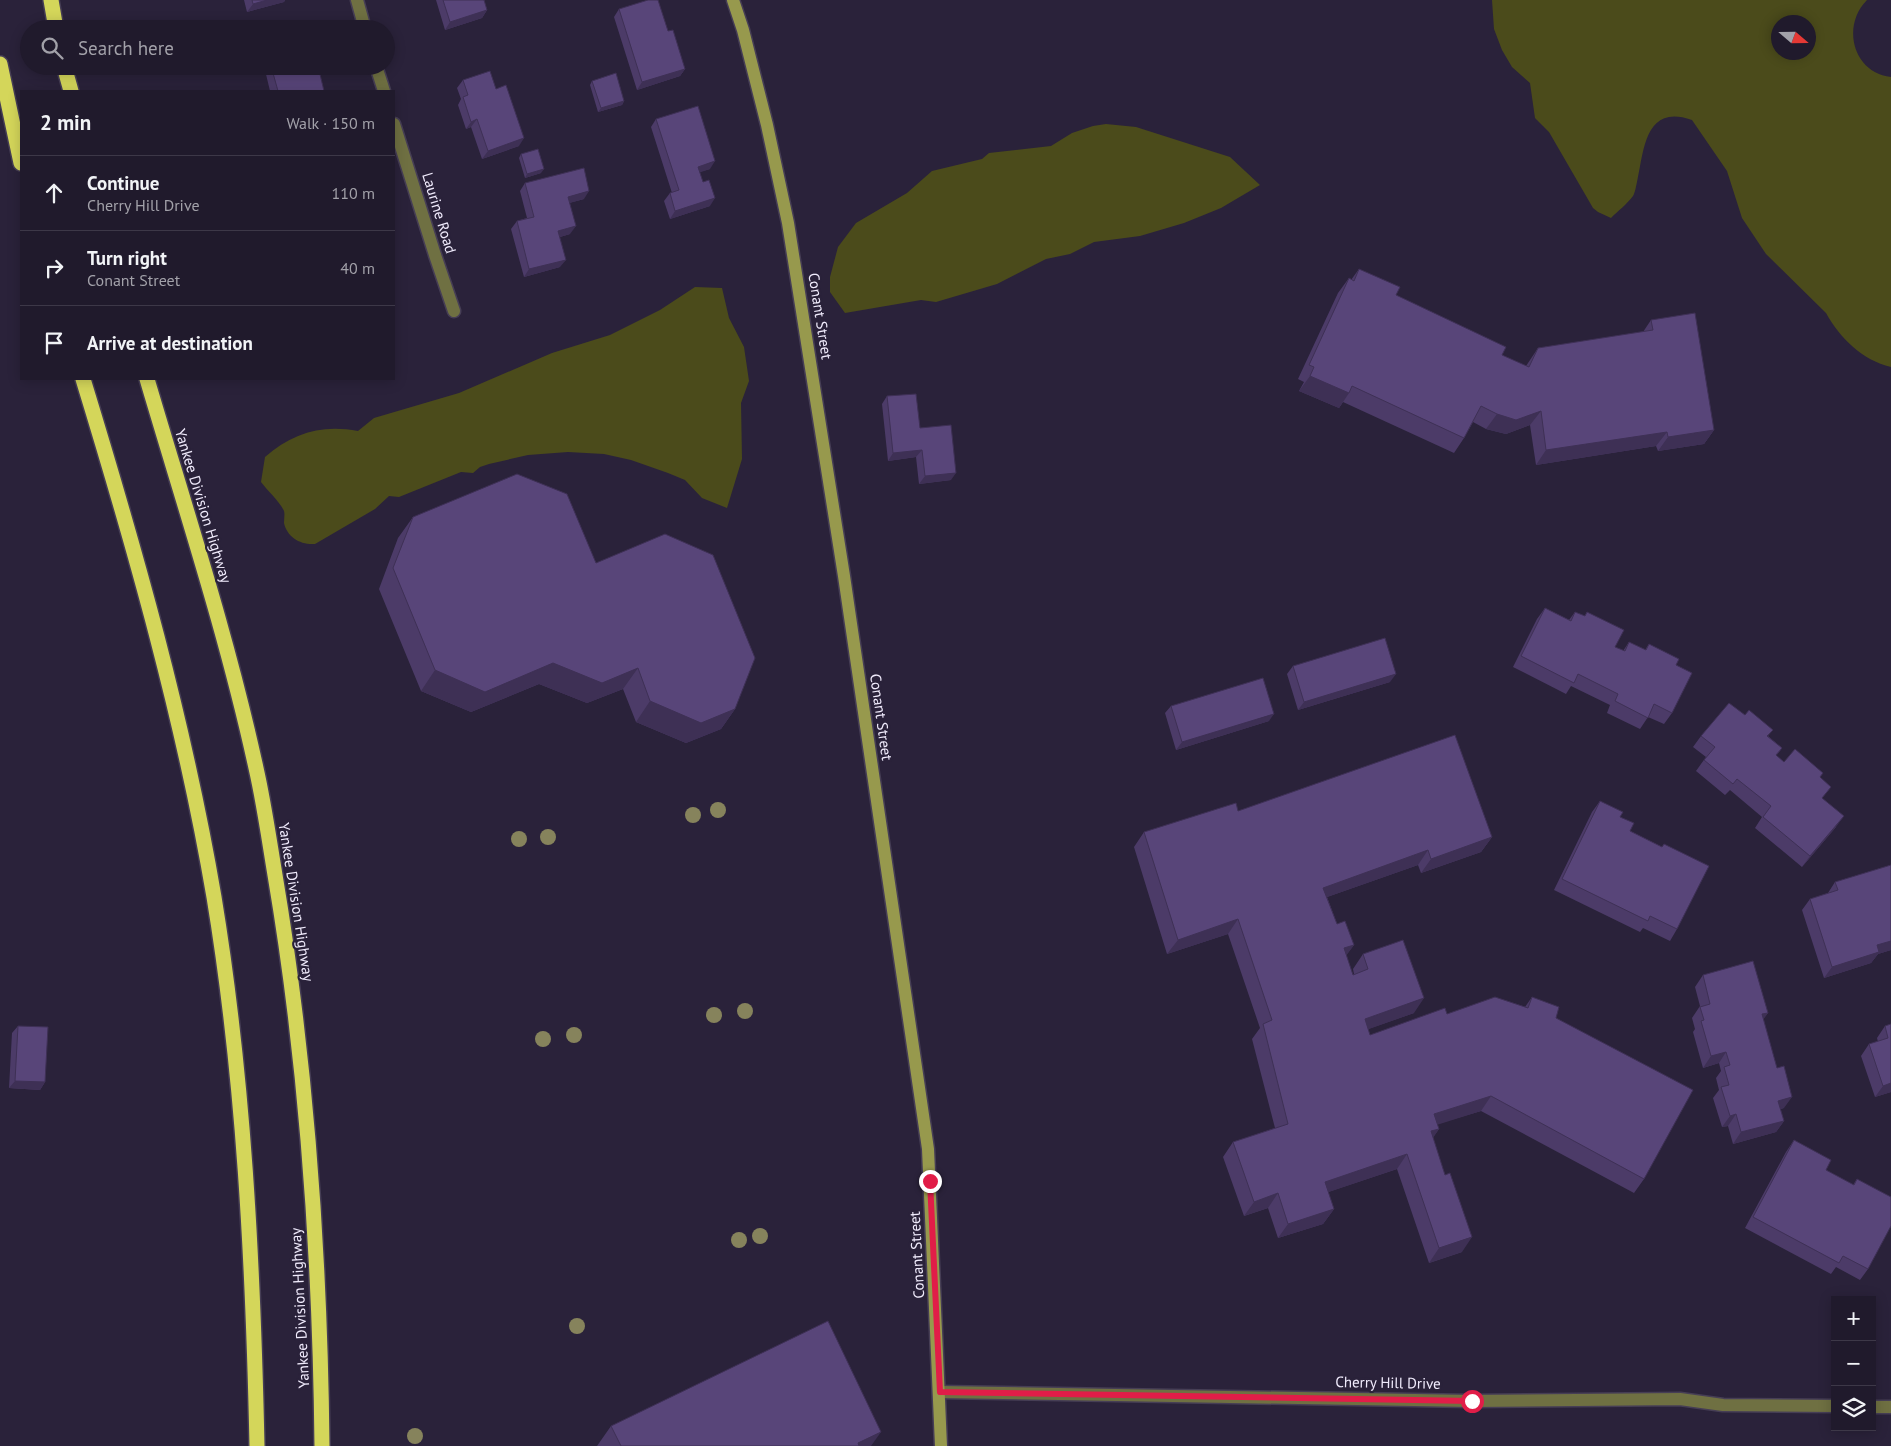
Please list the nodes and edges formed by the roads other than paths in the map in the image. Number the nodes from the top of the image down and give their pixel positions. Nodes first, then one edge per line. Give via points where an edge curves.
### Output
1 (51, 0) edge
2 (358, 0) edge
3 (733, 0) edge
4 (54, 20) edge
5 (363, 20) edge
6 (0, 64) edge
7 (67, 75) edge
8 (379, 75) edge
9 (71, 90) edge
10 (384, 90) edge
11 (395, 127) edge
12 (20, 158) edge
13 (454, 311) dead end
14 (83, 380) edge
15 (146, 380) edge
16 (940, 1392) junction
17 (1831, 1406) edge
18 (1876, 1406) edge
19 (1891, 1407) edge
20 (257, 1446) edge
21 (322, 1446) edge
22 (941, 1446) edge

1 - 4 highway
2 - 5 street
3 - 16 main road, Conant Street via 762,107 788,223 860,680 928,1149
6 - 12 highway
7 - 9 highway
8 - 10 street
11 - 13 street, Laurine Road
14 - 20 highway via 165,665 214,897 243,1125 251,1246
15 - 21 highway, Yankee Division Highway via 233,669 257,771 288,956 312,1192
16 - 17 street, Cherry Hill Drive via 1472,1401 1680,1399 1723,1405
16 - 22 main road, Conant Street
18 - 19 street

